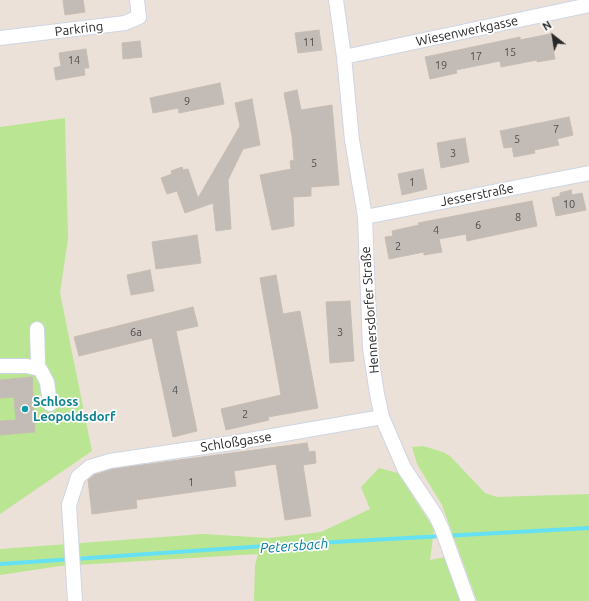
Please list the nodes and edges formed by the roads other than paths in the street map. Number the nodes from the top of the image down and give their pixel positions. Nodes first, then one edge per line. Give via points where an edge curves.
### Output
1 (137, 0) edge
2 (336, 0) edge
3 (589, 5) edge
4 (0, 38) edge
5 (344, 57) junction
6 (589, 173) edge
7 (364, 217) junction
8 (37, 329) dead end
9 (0, 366) edge
10 (35, 368) junction
11 (50, 404) dead end
12 (382, 417) junction
13 (75, 601) edge
14 (468, 601) edge

1 - 4 street, Parkring via 139,16 125,23
2 - 5 street, Hennersdorfer Straße
3 - 5 street, Wiesenwerkgasse
5 - 7 street, Hennersdorfer Straße via 352,140
6 - 7 street, Jesserstraße
7 - 12 street, Hennersdorfer Straße via 370,348
8 - 10 street via 38,363
9 - 10 street
10 - 11 street via 44,374
12 - 13 street, Schloßgasse via 110,461 90,467 78,477 69,505
12 - 14 street, Hennersdorfer Straße via 404,468 436,516

